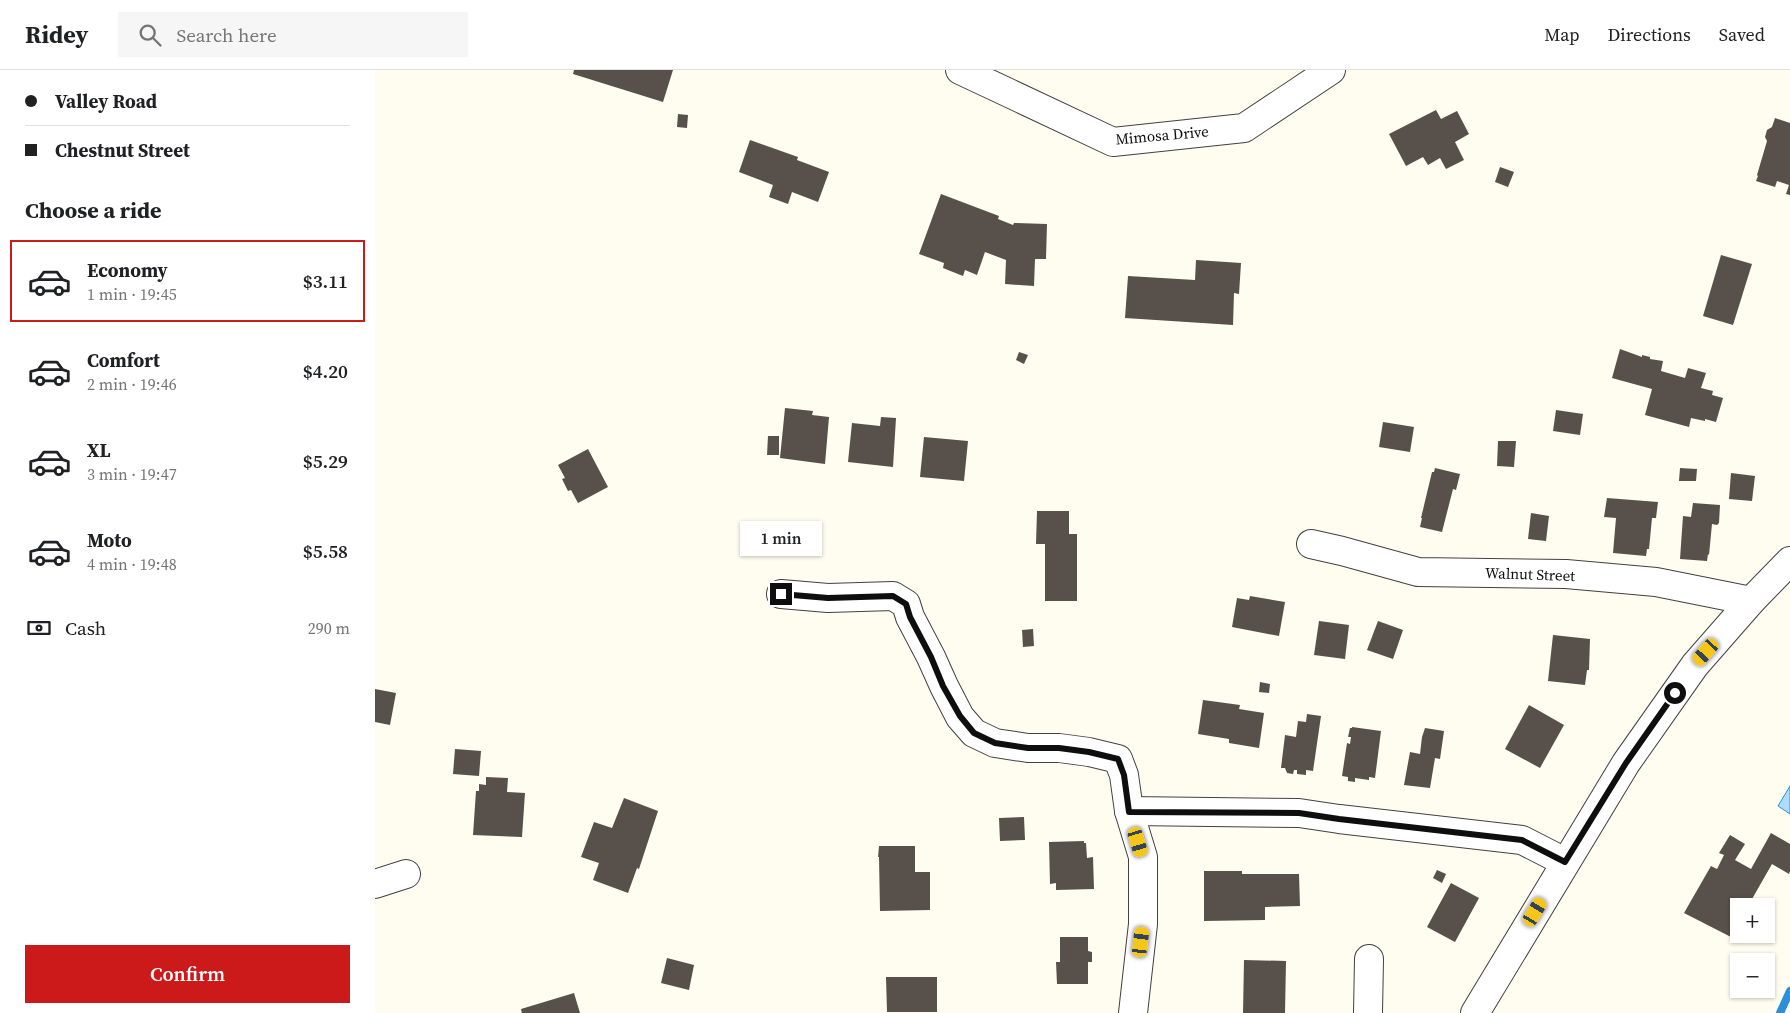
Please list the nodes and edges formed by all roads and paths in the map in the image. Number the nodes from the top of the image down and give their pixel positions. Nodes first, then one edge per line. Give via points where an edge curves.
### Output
1 (960, 70) edge
2 (1331, 70) edge
3 (1311, 544) dead end
4 (1790, 561) edge
5 (781, 594) dead end
6 (1751, 601) junction
7 (1129, 812) junction
8 (1565, 862) junction
9 (406, 874) dead end
10 (375, 884) edge
11 (1369, 959) dead end
12 (1133, 1013) edge
13 (1368, 1013) edge
14 (1475, 1013) edge

1 - 2 street, Mimosa Drive via 1113,142 1244,128
3 - 6 street, Walnut Street via 1418,572 1566,574 1656,582
4 - 6 street
5 - 7 street via 828,598 893,596 906,604 943,686 974,733 995,743 1059,748 1118,759 1124,775
6 - 8 street via 1695,664 1626,763
7 - 8 street via 1299,813 1522,840
7 - 12 street via 1143,857 1143,924
8 - 14 street
9 - 10 street
11 - 13 street

